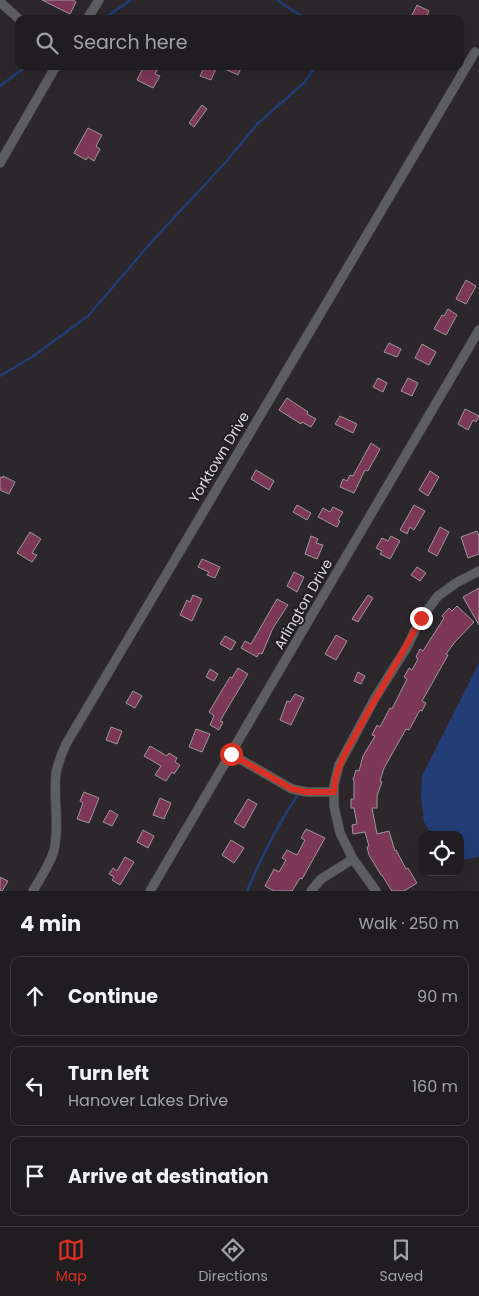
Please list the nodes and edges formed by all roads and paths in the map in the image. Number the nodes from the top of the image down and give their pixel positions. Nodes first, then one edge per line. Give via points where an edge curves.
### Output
1 (99, 0) edge
2 (0, 2) edge
3 (15, 15) edge
4 (89, 15) edge
5 (475, 52) dead end
6 (54, 70) edge
7 (0, 163) edge
8 (479, 330) edge
9 (479, 571) edge
10 (231, 754) junction
11 (334, 792) junction
12 (353, 859) junction
13 (33, 891) edge
14 (150, 891) edge
15 (311, 891) edge
16 (376, 891) edge

1 - 4 street
2 - 3 street
5 - 13 street, Yorktown Drive via 66,744 56,773 57,833 54,849
6 - 7 street
8 - 10 street, Arlington Drive
9 - 11 street via 438,596 421,618 339,765
10 - 11 street via 292,789
10 - 14 street, Arlington Drive
11 - 12 street via 340,833
12 - 15 street via 321,879
12 - 16 street

